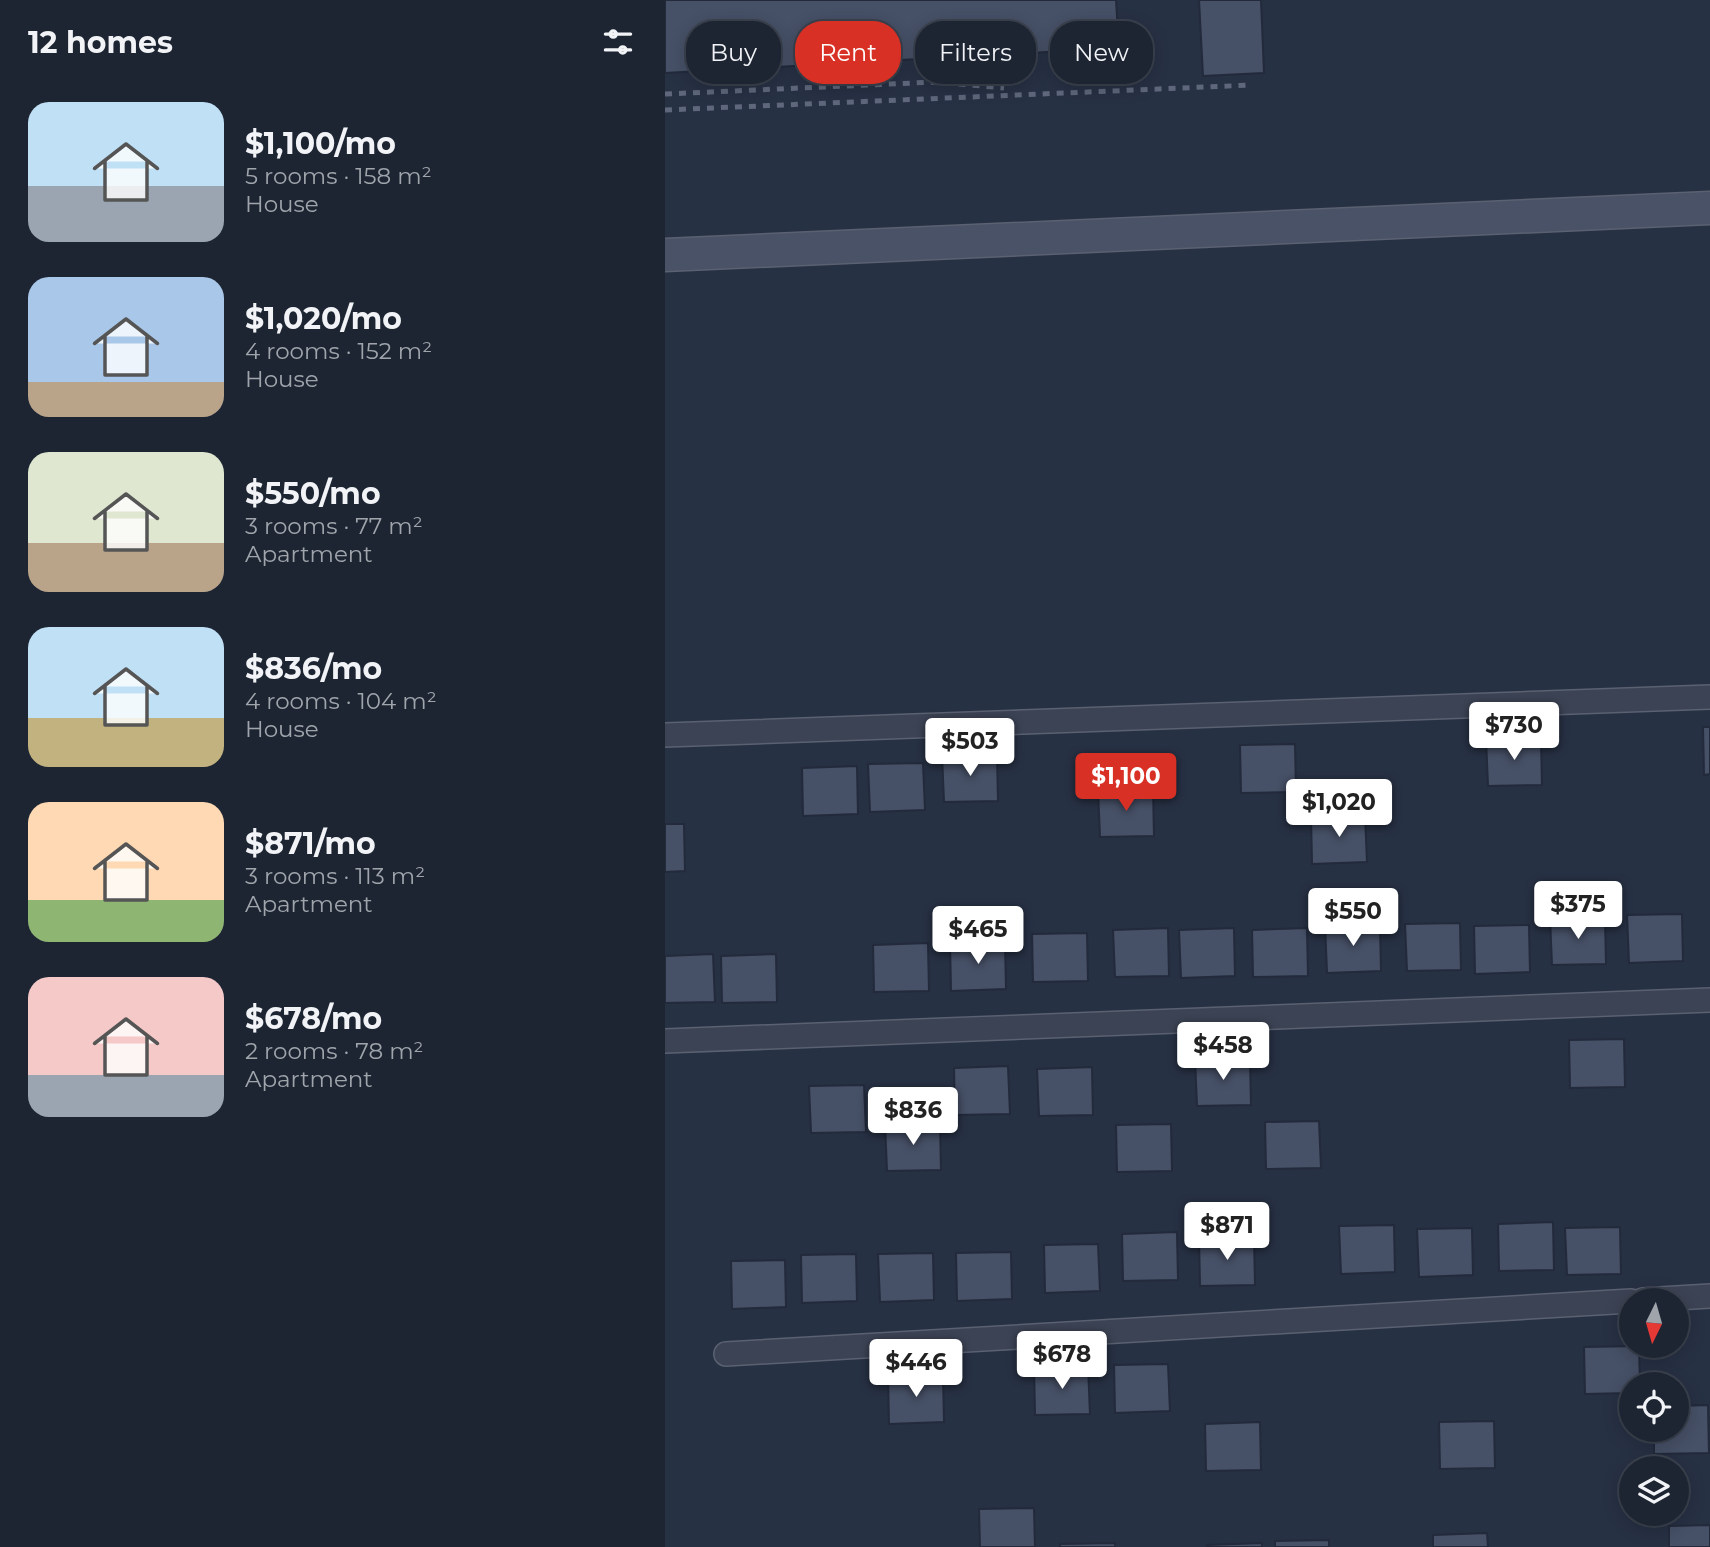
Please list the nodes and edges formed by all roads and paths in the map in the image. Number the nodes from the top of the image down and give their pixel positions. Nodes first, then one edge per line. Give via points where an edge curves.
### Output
1 (1710, 208) edge
2 (665, 255) edge
3 (1710, 697) edge
4 (665, 735) edge
5 (1710, 1000) edge
6 (665, 1041) edge
7 (1710, 1296) edge
8 (1689, 1297) edge
9 (1619, 1302) edge
10 (726, 1354) dead end

1 - 2 main road
3 - 4 street
5 - 6 street
7 - 8 street
9 - 10 street

